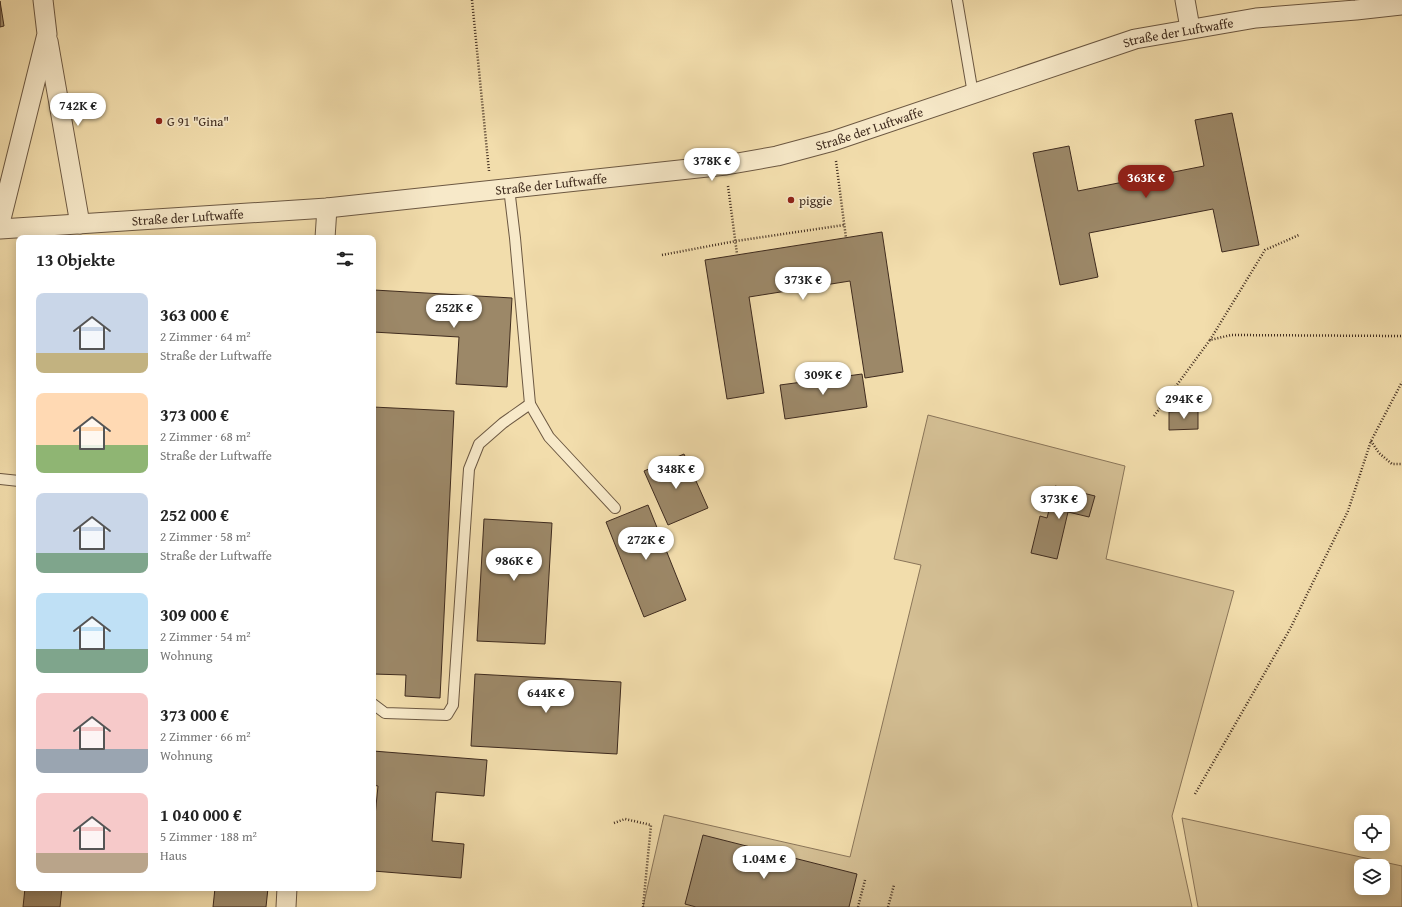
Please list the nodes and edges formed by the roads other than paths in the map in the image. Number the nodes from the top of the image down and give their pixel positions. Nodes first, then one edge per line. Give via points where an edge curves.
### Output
1 (43, 0) edge
2 (957, 0) edge
3 (1185, 0) edge
4 (1402, 5) edge
5 (1190, 28) junction
6 (46, 34) junction
7 (973, 94) junction
8 (500, 189) junction
9 (327, 208) junction
10 (0, 223) edge
11 (80, 224) junction
12 (0, 229) edge
13 (325, 235) edge
14 (530, 404) junction
15 (0, 479) edge
16 (16, 481) edge
17 (615, 508) dead end
18 (376, 706) edge
19 (287, 891) edge
20 (286, 907) edge

1 - 6 street
2 - 7 lane
3 - 5 street
4 - 5 street, Straße der Luftwaffe via 1256,18
5 - 7 street, Straße der Luftwaffe via 1135,39
6 - 10 street
6 - 11 street
7 - 8 street, Straße der Luftwaffe via 777,156 726,165
8 - 9 street, Straße der Luftwaffe
8 - 14 lane via 515,238
9 - 11 street, Straße der Luftwaffe
9 - 13 street
11 - 12 street, Straße der Luftwaffe
14 - 17 lane via 549,437
14 - 18 lane via 479,444 468,468 453,705 447,715 385,713
15 - 16 lane
19 - 20 street

